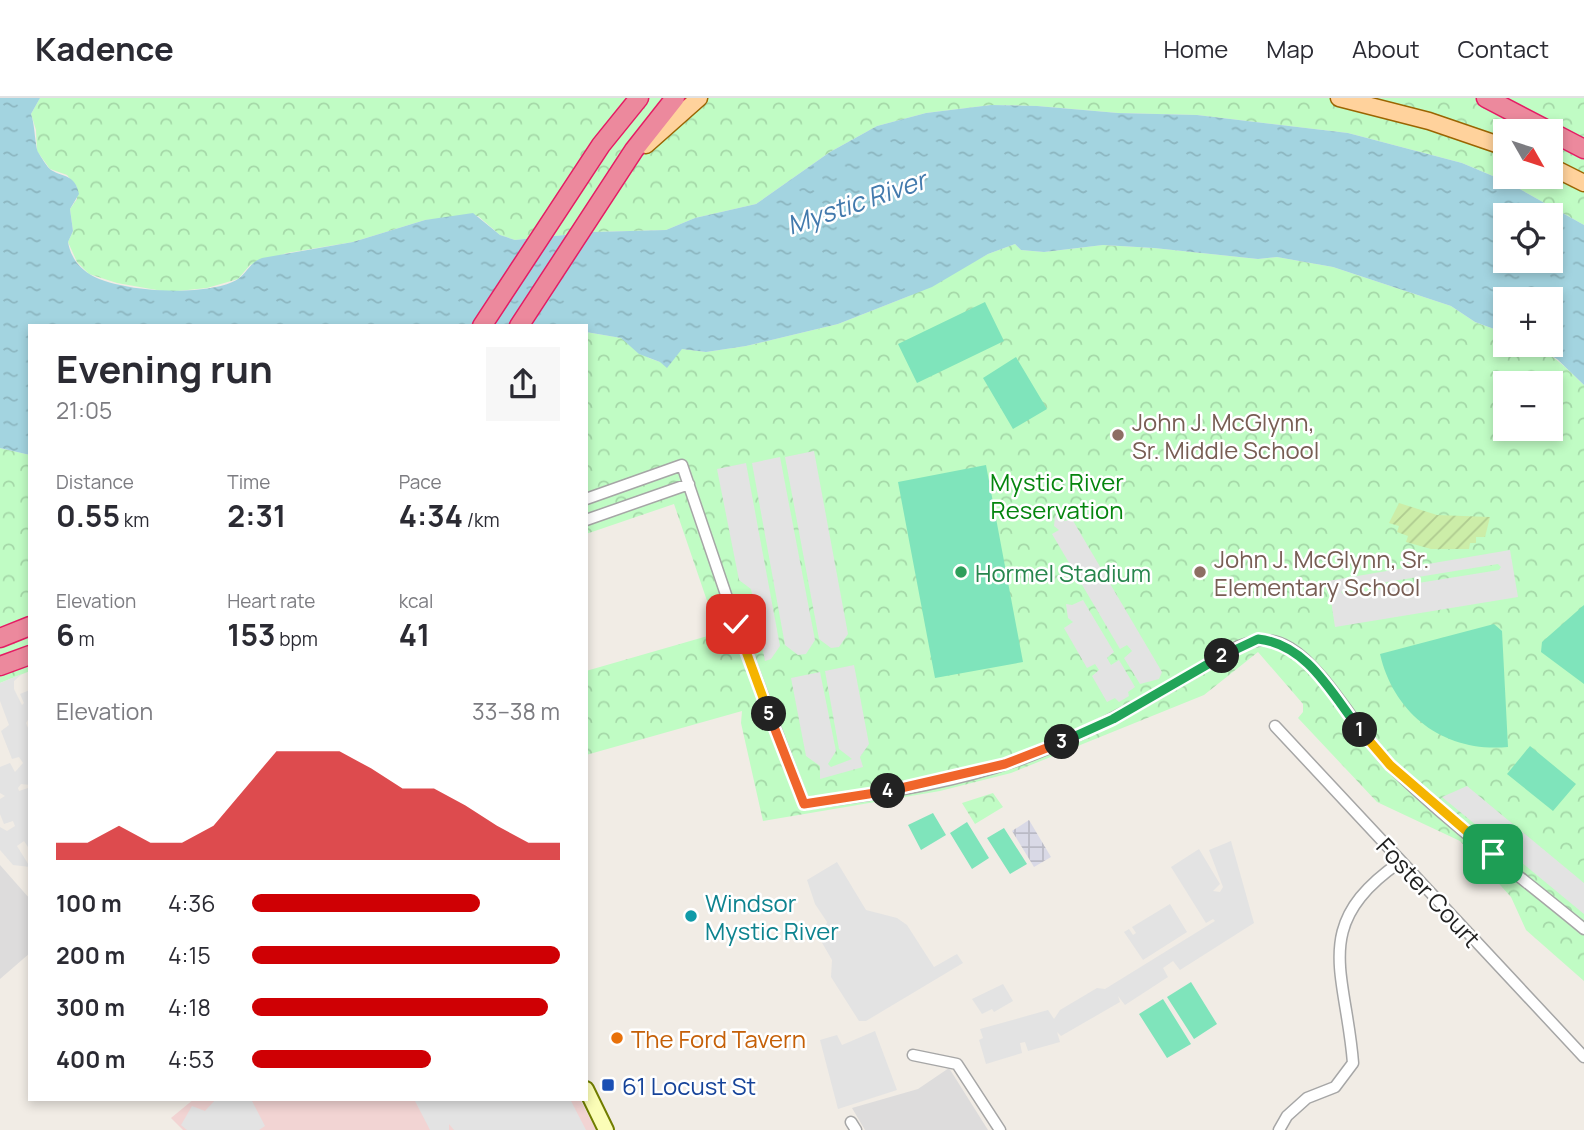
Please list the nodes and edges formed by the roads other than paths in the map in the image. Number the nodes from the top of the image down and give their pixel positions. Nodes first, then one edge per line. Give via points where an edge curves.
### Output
1 (639, 98) edge
2 (675, 98) edge
3 (699, 98) edge
4 (1339, 98) edge
5 (1486, 98) edge
6 (1493, 143) edge
7 (1584, 149) edge
8 (1563, 172) edge
9 (1584, 183) edge
10 (594, 214) junction
11 (483, 324) edge
12 (520, 324) edge
13 (689, 484) junction
14 (588, 498) edge
15 (588, 519) edge
16 (28, 627) edge
17 (0, 638) edge
18 (28, 656) edge
19 (0, 666) edge
20 (1275, 726) dead end
21 (1400, 862) junction
22 (1584, 929) edge
23 (914, 1055) dead end
24 (1584, 1057) edge
25 (588, 1092) edge
26 (606, 1130) edge
27 (1000, 1130) edge
28 (1279, 1130) edge

1 - 11 highway via 601,145
2 - 10 highway via 640,141
3 - 10 main road via 644,147
4 - 6 main road
5 - 7 highway
8 - 9 main road
10 - 12 highway
13 - 14 street via 682,465
13 - 15 street
13 - 22 street via 804,804 954,778 1041,752 1113,719 1240,646 1258,639 1273,640 1302,657 1390,765
16 - 17 highway
18 - 19 highway
20 - 21 street, Foster Court
21 - 24 street, Foster Court
21 - 28 street via 1376,878 1342,925 1338,950 1353,1063 1335,1087 1307,1098
23 - 27 street via 957,1063
25 - 26 street

